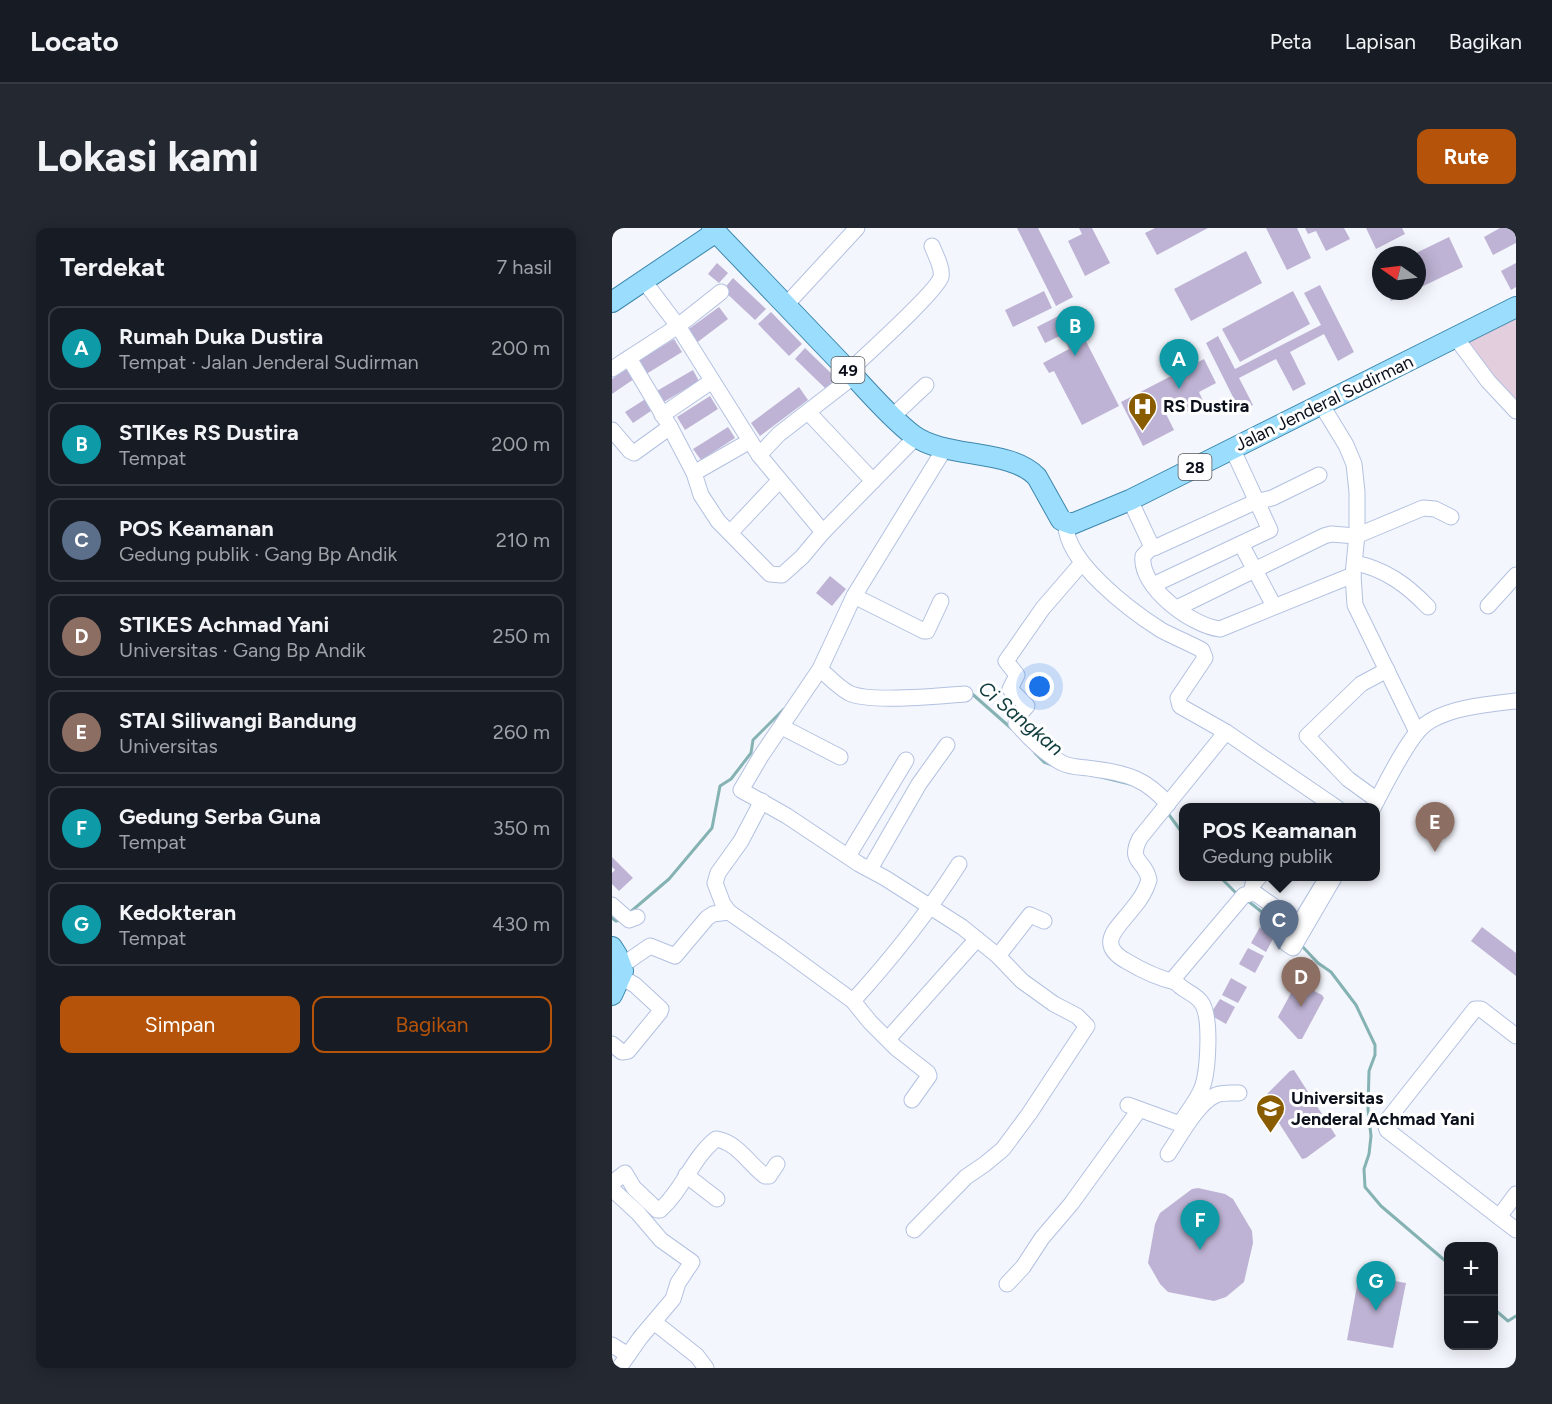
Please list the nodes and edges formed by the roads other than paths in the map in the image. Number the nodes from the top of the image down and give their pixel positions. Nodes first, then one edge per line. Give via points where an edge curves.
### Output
1 (857, 228) edge
2 (714, 230) edge
3 (932, 246) dead end
4 (644, 281) junction
5 (722, 292) dead end
6 (612, 302) edge
7 (786, 305) junction
8 (1516, 307) edge
9 (678, 326) junction
10 (1456, 338) junction
11 (629, 358) junction
12 (612, 369) edge
13 (852, 374) junction
14 (712, 381) junction
15 (926, 385) dead end
16 (1322, 404) junction
17 (1516, 411) edge
18 (808, 412) junction
19 (893, 416) junction
20 (666, 421) junction
21 (612, 430) edge
22 (916, 437) junction
23 (750, 441) junction
24 (945, 448) junction
25 (1232, 448) junction
26 (759, 455) junction
27 (694, 473) junction
28 (1318, 475) dead end
29 (779, 480) junction
30 (873, 481) junction
31 (1130, 501) junction
32 (1256, 502) junction
33 (1451, 517) dead end
34 (1066, 523) junction
35 (823, 532) junction
36 (730, 533) junction
37 (1356, 536) junction
38 (1241, 544) junction
39 (1152, 547) junction
40 (1082, 563) junction
41 (1354, 569) junction
42 (1256, 570) junction
43 (1516, 575) edge
44 (1153, 585) junction
45 (854, 596) junction
46 (941, 601) dead end
47 (1274, 606) junction
48 (1488, 606) dead end
49 (1428, 607) dead end
50 (1177, 608) junction
51 (820, 669) junction
52 (1387, 670) junction
53 (965, 694) dead end
54 (1516, 701) edge
55 (782, 727) junction
56 (1226, 732) junction
57 (1417, 732) junction
58 (947, 745) dead end
59 (840, 758) dead end
60 (906, 760) dead end
61 (762, 801) junction
62 (1326, 803) edge
63 (1374, 803) edge
64 (1376, 803) edge
65 (1166, 807) junction
66 (848, 856) junction
67 (959, 864) dead end
68 (870, 870) junction
69 (1256, 881) edge
70 (1328, 881) edge
71 (1245, 896) junction
72 (931, 908) junction
73 (729, 912) junction
74 (1044, 921) dead end
75 (977, 939) junction
76 (612, 947) edge
77 (998, 956) junction
78 (621, 971) junction
79 (1175, 982) junction
80 (612, 995) edge
81 (853, 1001) junction
82 (1516, 1036) edge
83 (888, 1039) junction
84 (612, 1044) edge
85 (1239, 1093) dead end
86 (912, 1100) dead end
87 (1168, 1154) dead end
88 (777, 1164) dead end
89 (686, 1175) junction
90 (612, 1183) edge
91 (612, 1188) edge
92 (1516, 1194) edge
93 (717, 1199) dead end
94 (1499, 1217) junction
95 (914, 1230) dead end
96 (1516, 1230) edge
97 (1007, 1284) dead end
98 (654, 1322) junction
99 (612, 1345) edge
100 (624, 1362) edge
101 (706, 1368) edge

1 - 7 street
2 - 4 main road
2 - 7 main road, 49
3 - 13 street via 941,273 939,281
4 - 6 main road
4 - 9 street
5 - 9 street
7 - 13 main road, 49
8 - 10 main road, Jalan Jenderal Sudirman / 28
9 - 11 street
9 - 14 street
10 - 16 main road, Jalan Jenderal Sudirman / 28
10 - 17 street
11 - 12 street
11 - 20 street
13 - 18 street
13 - 19 main road, 49
14 - 20 street
14 - 23 street
15 - 19 street
16 - 25 main road, Jalan Jenderal Sudirman / 28
16 - 37 street via 1354,464
18 - 26 street
18 - 30 street
19 - 22 main road, 49
20 - 21 street via 634,453
20 - 27 street
22 - 24 main road, 49
22 - 30 street
23 - 26 street
23 - 27 street
24 - 34 main road, 49 via 1011,463 1032,472
24 - 45 street
25 - 31 main road, Jalan Jenderal Sudirman / 28
25 - 32 street
26 - 29 street
27 - 36 street via 708,507
28 - 32 street
29 - 35 street
29 - 36 street
30 - 35 street
31 - 34 main road, Jalan Jenderal Sudirman / 28
31 - 39 street
32 - 38 street via 1270,531
32 - 39 street
33 - 37 street via 1423,508
34 - 40 street via 1069,541
35 - 36 street via 779,576 770,574
37 - 41 street
37 - 42 street via 1327,535
38 - 42 street
38 - 44 street
39 - 44 street via 1142,558
40 - 56 street via 1139,615 1202,650 1204,658 1178,702
40 - 65 street via 1042,608 1006,661 1017,675 1010,689 1027,706 1016,723 1063,764 1130,776 1150,786
41 - 47 street
41 - 49 street via 1378,569 1413,591
41 - 52 street via 1355,605
42 - 47 street
42 - 50 street
43 - 48 street
44 - 50 street
45 - 46 street via 924,631
45 - 51 street
47 - 50 street via 1220,629 1201,624
51 - 53 street via 848,693 866,698
51 - 55 street
52 - 57 street
52 - 63 street via 1361,684 1307,736
54 - 57 street via 1455,711
55 - 59 street
55 - 61 street via 741,790
56 - 62 street
56 - 65 street
57 - 64 street
58 - 68 street via 919,784
60 - 66 street
61 - 66 street
61 - 73 street via 718,873 716,883
65 - 79 street via 1135,848 1135,856 1148,874 1148,885 1116,926 1110,940 1114,952 1123,960
66 - 68 street
67 - 72 street
68 - 72 street
69 - 71 street
70 - 71 street via 1296,936 1260,895
71 - 79 street via 1175,976
72 - 75 street
72 - 81 street
73 - 78 street via 706,918 675,956 650,946
73 - 81 street
74 - 77 street via 1030,915
75 - 77 street
75 - 83 street
76 - 78 main road
77 - 95 street via 1022,981 1077,1016 1087,1027 1003,1149 966,1177
78 - 80 main road
78 - 84 street via 659,1005 660,1012 628,1051 622,1052
79 - 97 street via 1201,1000 1206,1012 1202,1088 1180,1124 1134,1108 1071,1204
81 - 83 street
82 - 94 street via 1475,1009 1385,1123 1387,1130
83 - 86 street via 928,1073
85 - 87 street via 1209,1098
88 - 89 street via 765,1176 733,1147 716,1139
89 - 90 street via 657,1210 634,1188 625,1173
89 - 93 street
91 - 98 street via 661,1240 692,1262 673,1299
92 - 94 street
94 - 96 street
98 - 100 street
98 - 101 street via 697,1356
99 - 100 street

